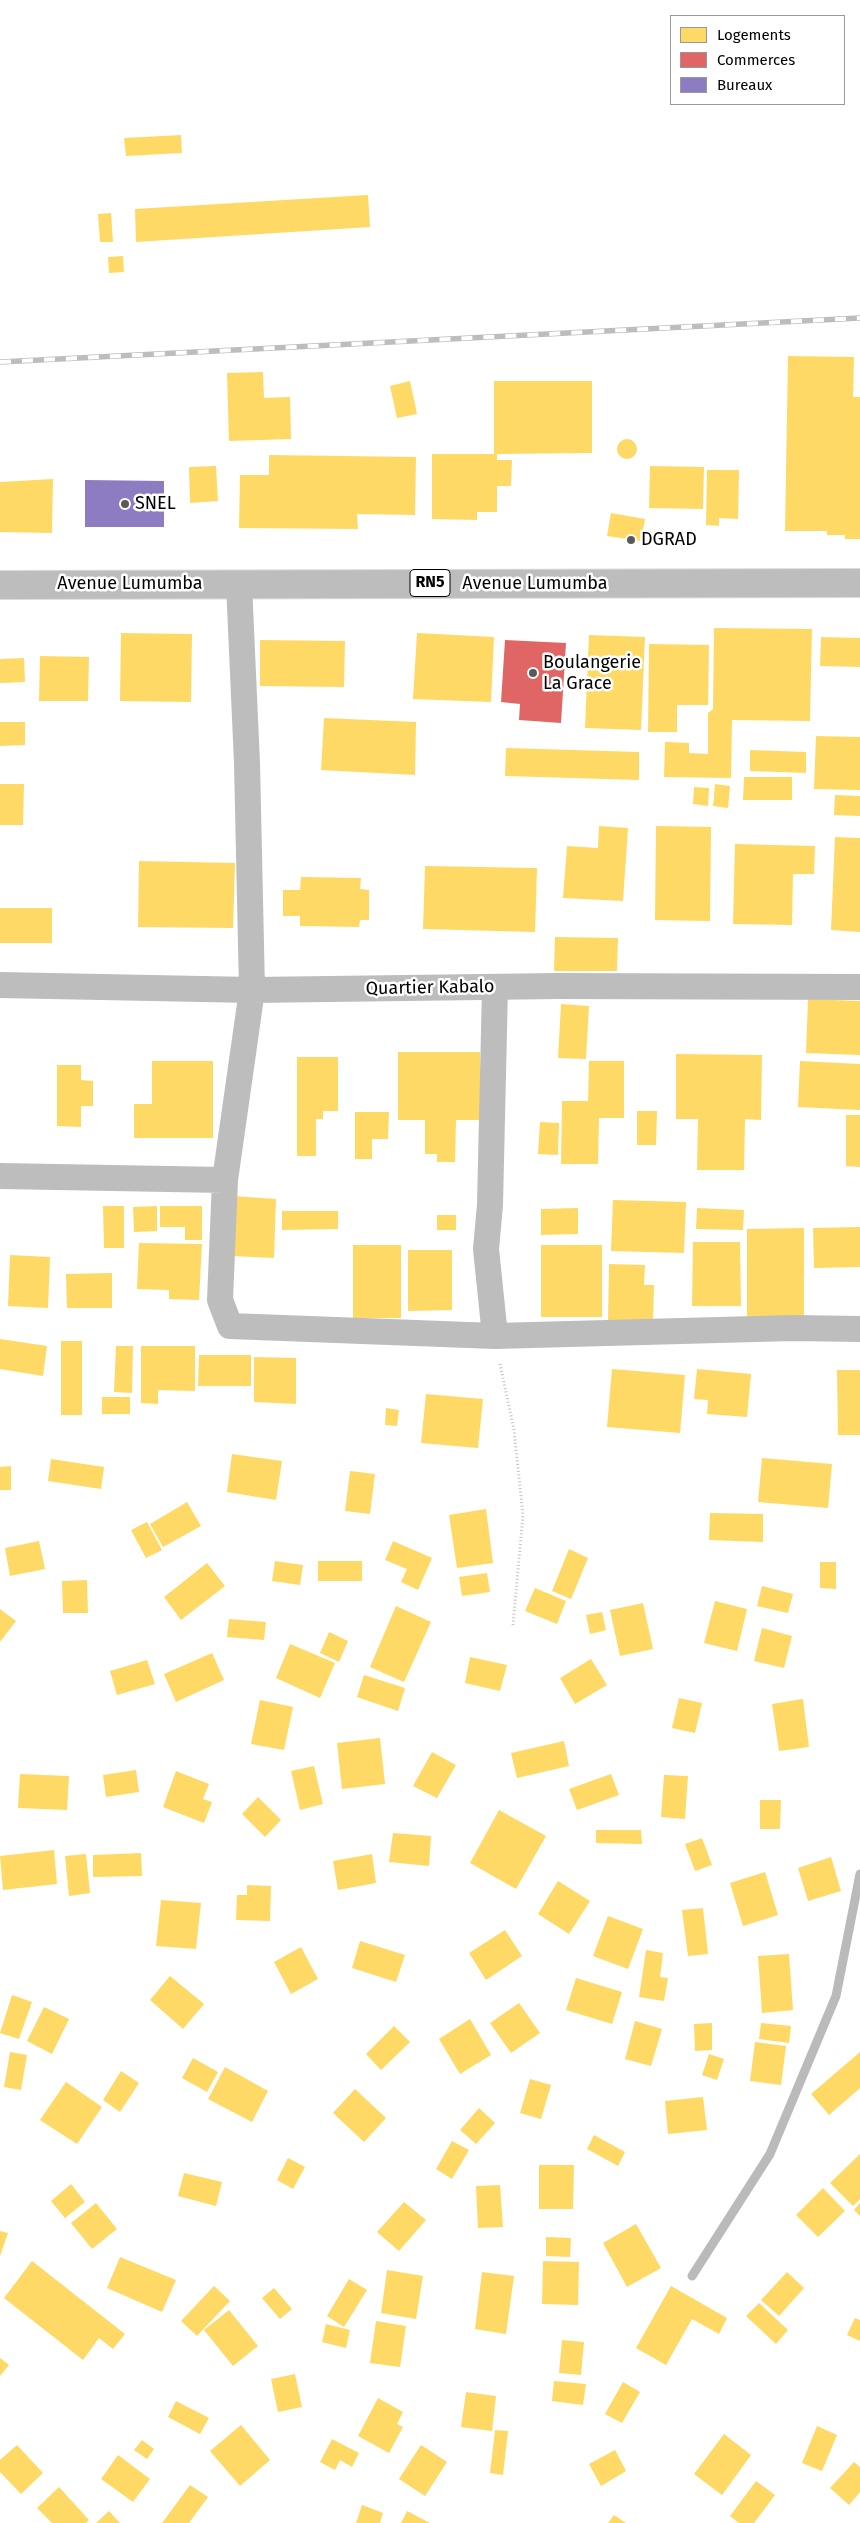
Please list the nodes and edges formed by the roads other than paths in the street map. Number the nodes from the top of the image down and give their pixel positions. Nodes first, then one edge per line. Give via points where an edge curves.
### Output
1 (860, 583) edge
2 (239, 584) junction
3 (0, 585) edge
4 (0, 985) edge
5 (495, 987) junction
6 (860, 987) edge
7 (252, 990) junction
8 (0, 1176) edge
9 (225, 1180) junction
10 (860, 1328) edge
11 (495, 1336) junction

1 - 2 highway, Avenue Lumumba / RN5
2 - 3 highway, Avenue Lumumba / RN5
2 - 7 street
4 - 7 street, Quartier Kabalo
5 - 6 street, Quartier Kabalo
5 - 7 street, Quartier Kabalo
5 - 11 street via 486,1249
7 - 9 street
8 - 9 street
9 - 11 street via 220,1300 230,1326
10 - 11 street

